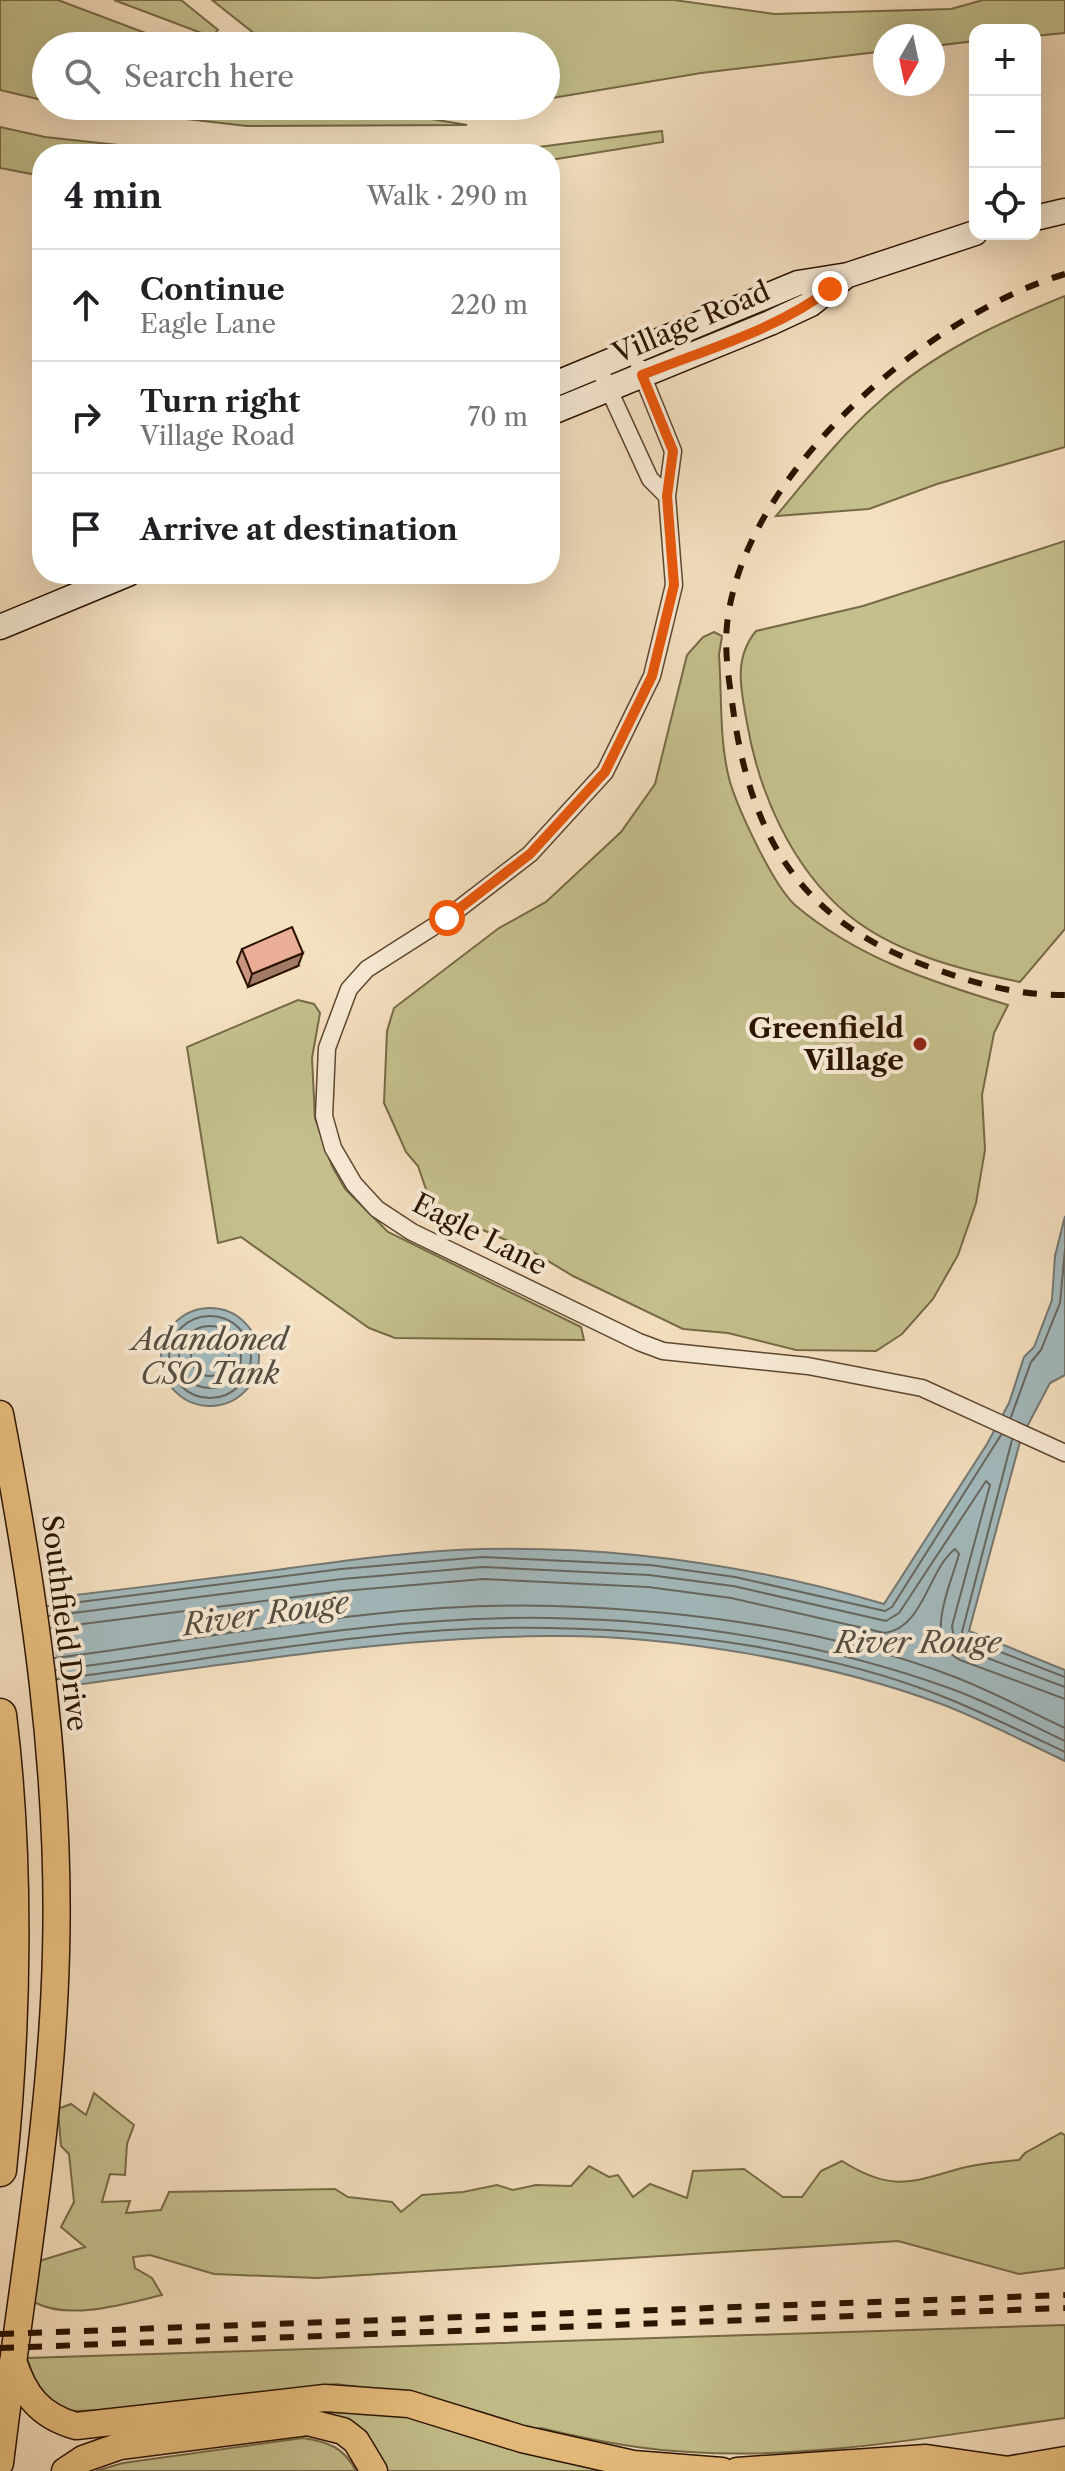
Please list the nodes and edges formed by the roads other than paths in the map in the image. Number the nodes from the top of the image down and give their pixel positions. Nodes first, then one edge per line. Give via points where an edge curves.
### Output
1 (1065, 211) edge
2 (1041, 217) edge
3 (969, 235) edge
4 (848, 275) junction
5 (633, 351) junction
6 (598, 366) junction
7 (642, 375) junction
8 (560, 382) edge
9 (608, 389) junction
10 (560, 409) edge
11 (667, 496) junction
12 (104, 584) edge
13 (0, 627) edge
14 (0, 1414) edge
15 (1065, 1453) edge
16 (0, 1715) edge
17 (0, 2170) edge
18 (12, 2359) junction
19 (1065, 2460) edge
20 (0, 2463) edge
21 (1005, 2470) edge
22 (65, 2471) edge
23 (374, 2471) edge
24 (722, 2471) edge
25 (737, 2471) edge

1 - 2 street
3 - 4 street, Village Road
4 - 5 street, Village Road via 798,283
4 - 7 street, Village Road via 811,304
5 - 6 street, Village Road
5 - 7 street, Eagle Lane
6 - 8 street, Village Road
6 - 9 street
7 - 9 street, Village Road
7 - 11 street, Eagle Lane via 673,451
9 - 10 street, Village Road
9 - 11 street via 650,479
11 - 15 street, Eagle Lane via 674,585 652,676 605,772 530,854 447,918 367,969 349,989 327,1048 324,1116 333,1148 354,1184 377,1209 412,1232 639,1342 663,1351 808,1366 922,1388
12 - 13 street
14 - 18 main road, Southfield Drive via 17,1500 48,1741 56,1855 54,2005
16 - 17 highway via 12,1990
18 - 20 main road, Southfield Drive
18 - 24 main road via 28,2397 57,2421 76,2426 325,2398 409,2404 588,2456
19 - 21 main road
21 - 25 main road via 926,2458
22 - 23 main road via 120,2446 307,2422 343,2431 356,2441

